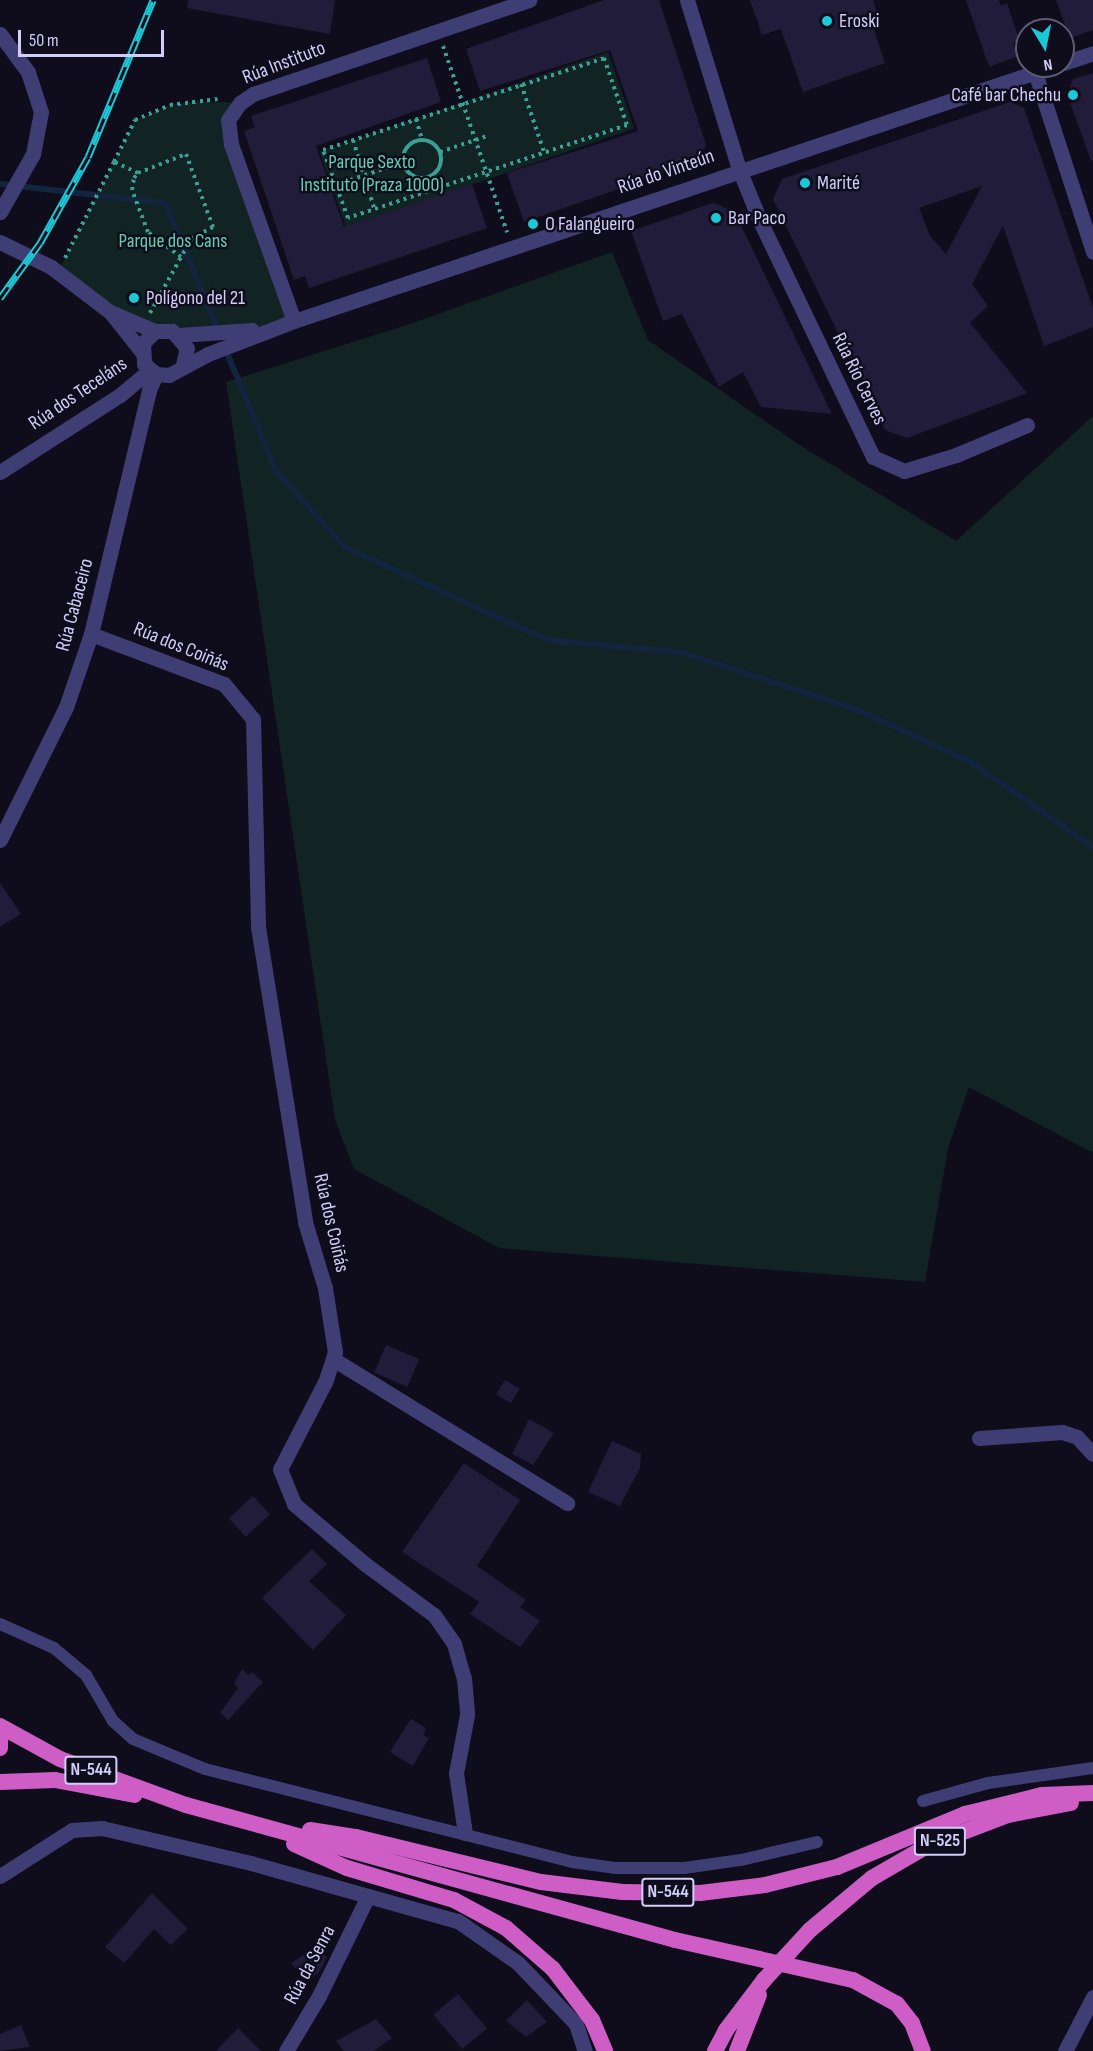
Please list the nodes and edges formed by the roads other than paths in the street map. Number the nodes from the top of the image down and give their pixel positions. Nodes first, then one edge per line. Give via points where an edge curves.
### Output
1 (529, 0) edge
2 (687, 0) edge
3 (0, 34) edge
4 (1093, 53) edge
5 (1075, 59) edge
6 (1017, 78) edge
7 (1037, 78) edge
8 (739, 169) junction
9 (0, 212) edge
10 (0, 242) edge
11 (1093, 252) edge
12 (111, 312) junction
13 (294, 321) junction
14 (155, 331) junction
15 (179, 335) junction
16 (141, 351) junction
17 (183, 365) junction
18 (153, 372) junction
19 (1028, 425) dead end
20 (0, 472) edge
21 (91, 634) junction
22 (1, 838) edge
23 (333, 1359) junction
24 (979, 1438) dead end
25 (1093, 1454) edge
26 (567, 1503) dead end
27 (0, 1624) edge
28 (0, 1726) edge
29 (0, 1737) edge
30 (0, 1748) edge
31 (1093, 1768) edge
32 (0, 1782) edge
33 (1093, 1793) edge
34 (1093, 1798) edge
35 (923, 1801) dead end
36 (186, 1805) junction
37 (235, 1819) junction
38 (465, 1833) junction
39 (817, 1842) dead end
40 (0, 1876) edge
41 (368, 1896) junction
42 (764, 1980) junction
43 (1093, 1997) edge
44 (286, 2051) edge
45 (585, 2051) edge
46 (606, 2051) edge
47 (715, 2051) edge
48 (737, 2051) edge
49 (923, 2051) edge
50 (1065, 2051) edge

1 - 13 street, Rúa Instituto via 253,94 240,103 228,120 231,144
2 - 8 street
3 - 9 street via 28,72 41,112 33,154
4 - 5 street
6 - 8 street, Rúa do Vinteún
7 - 11 street
8 - 13 street, Rúa do Vinteún
8 - 19 street, Rúa Río Cerves via 873,457 904,471 956,455
10 - 12 street via 58,272
12 - 14 street
12 - 16 street
13 - 15 street via 244,332
13 - 17 street
14 - 15 street
14 - 16 street
15 - 17 street via 187,348
16 - 18 street
17 - 18 street via 169,375
18 - 20 street, Rúa dos Teceláns
18 - 21 street, Rúa Cabaceiro
21 - 22 street, Rúa Cabaceiro via 66,706
21 - 23 street, Rúa dos Coiñás via 224,684 253,719 258,927 305,1221 325,1288
23 - 26 street
23 - 38 street, Rúa dos Coiñás via 280,1469 294,1504 434,1615 454,1644 464,1678 467,1715 456,1773
24 - 25 street via 1062,1432 1077,1437
27 - 38 lane via 54,1648 86,1675 112,1721 133,1739 158,1751 205,1768
28 - 36 highway, N-544 via 60,1759
29 - 30 highway
31 - 35 lane via 988,1783
32 - 36 highway, N-544 via 55,1780
33 - 37 highway, N-544 via 1042,1796 965,1814 837,1867 765,1886 700,1893 622,1892 541,1882 356,1837
34 - 42 highway, N-525, bridge via 1008,1815 929,1845 872,1878 810,1930
36 - 37 highway, N-544
37 - 46 highway, N-544 via 347,1868 454,1900 506,1928 553,1969 592,2020
37 - 49 highway, N-544 via 717,1951 853,1980 897,2004 912,2024
38 - 39 lane via 572,1862 615,1868 684,1868 741,1860
40 - 41 street via 72,1830 102,1828
41 - 44 street, Rúa da Senra via 319,1996
41 - 45 street via 458,1921 518,1963 576,2024
42 - 47 highway, N-525
42 - 48 highway
43 - 50 street

